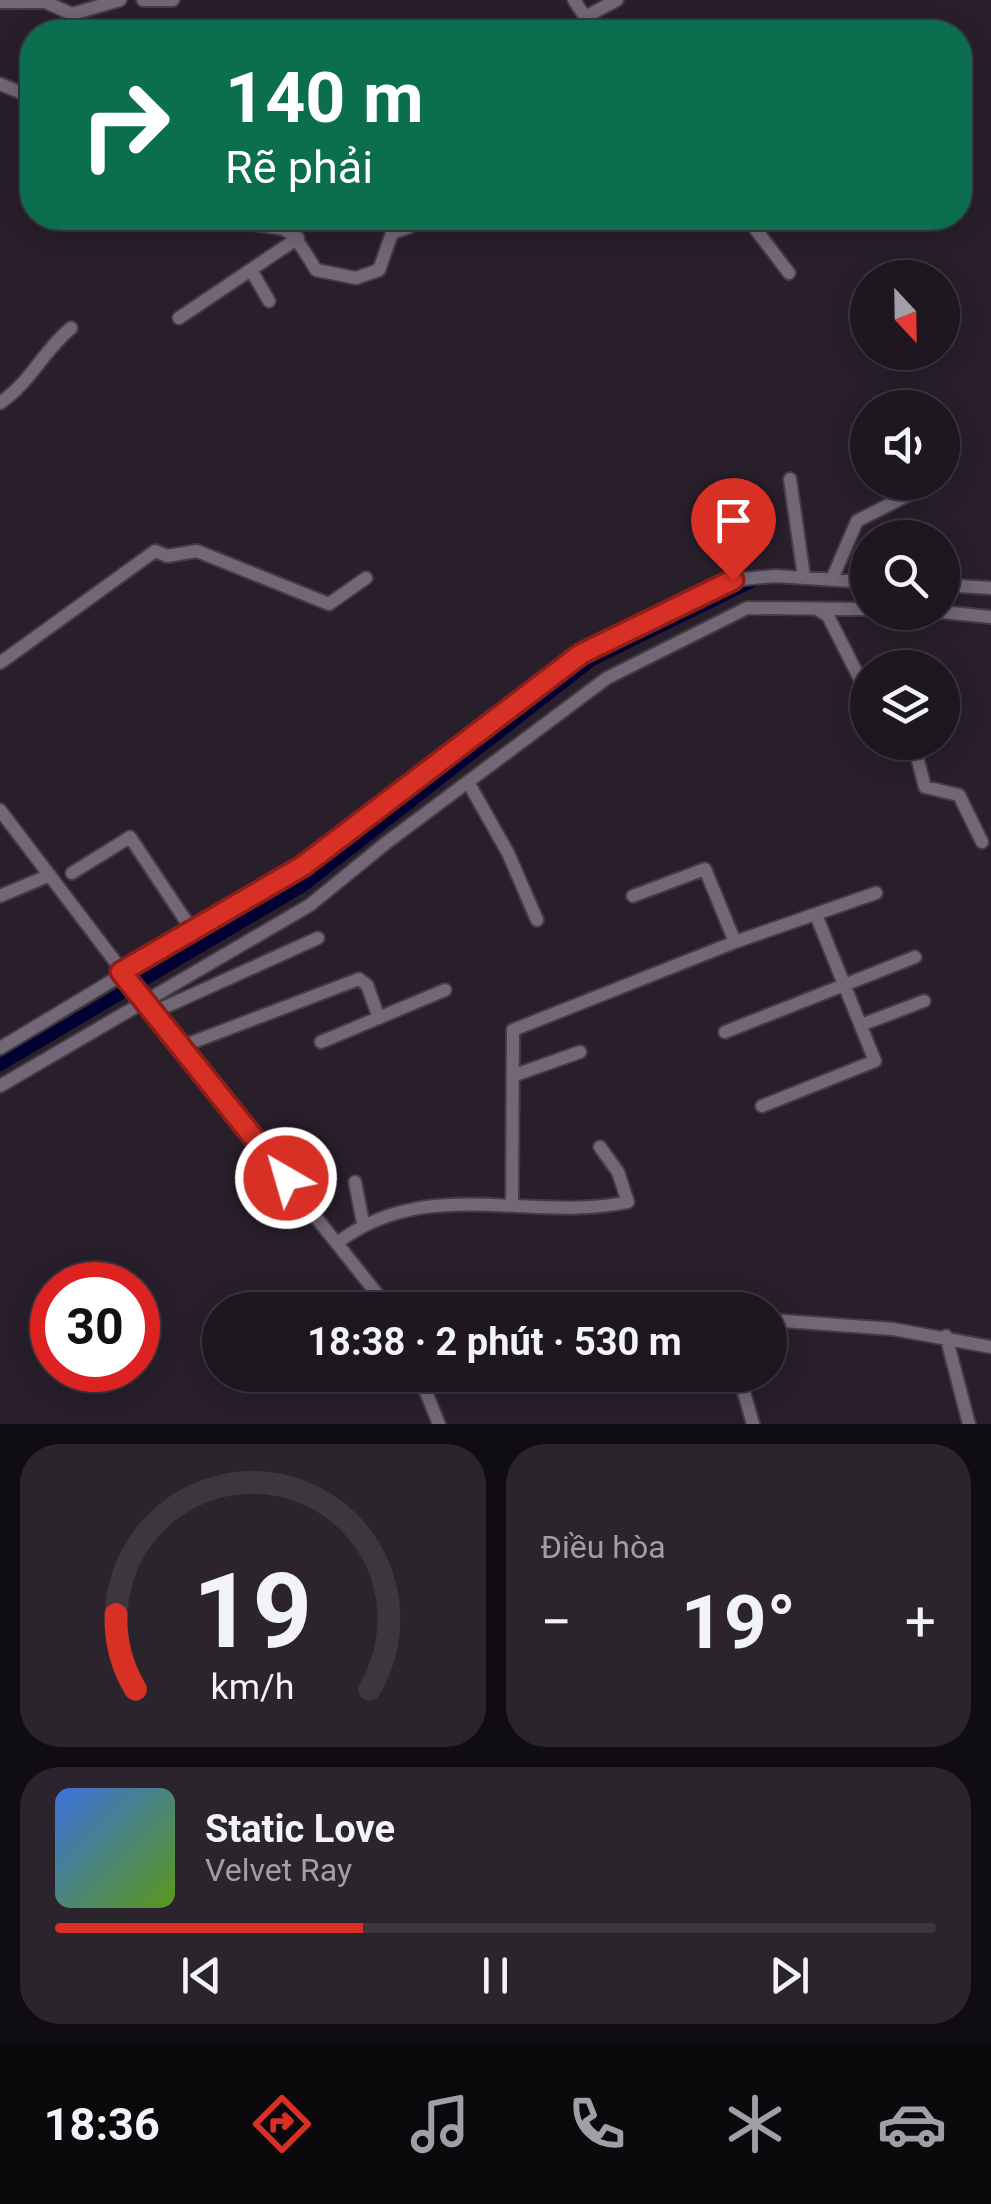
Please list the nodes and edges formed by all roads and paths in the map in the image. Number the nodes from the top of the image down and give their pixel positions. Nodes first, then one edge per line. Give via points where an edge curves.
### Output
1 (120, 0) edge
2 (143, 0) edge
3 (173, 0) edge
4 (574, 0) edge
5 (618, 0) edge
6 (0, 2) edge
7 (585, 17) junction
8 (587, 20) edge
9 (289, 230) edge
10 (400, 230) edge
11 (755, 230) edge
12 (298, 238) junction
13 (251, 270) junction
14 (789, 273) dead end
15 (268, 301) dead end
16 (179, 318) dead end
17 (71, 328) dead end
18 (0, 403) edge
19 (790, 479) dead end
20 (898, 500) edge
21 (366, 578) dead end
22 (804, 578) junction
23 (832, 579) junction
24 (850, 580) edge
25 (960, 587) edge
26 (991, 588) edge
27 (815, 607) junction
28 (850, 608) edge
29 (960, 614) edge
30 (991, 617) edge
31 (850, 659) edge
32 (0, 663) edge
33 (918, 760) edge
34 (468, 782) junction
35 (0, 810) edge
36 (982, 842) dead end
37 (72, 873) dead end
38 (50, 875) junction
39 (876, 894) dead end
40 (0, 896) edge
41 (633, 896) dead end
42 (816, 915) junction
43 (537, 920) dead end
44 (192, 930) junction
45 (318, 938) dead end
46 (735, 942) junction
47 (915, 957) dead end
48 (123, 974) junction
49 (845, 985) junction
50 (445, 990) dead end
51 (146, 1001) junction
52 (924, 1001) dead end
53 (380, 1018) junction
54 (861, 1025) junction
55 (726, 1032) dead end
56 (321, 1042) dead end
57 (0, 1048) edge
58 (180, 1048) junction
59 (580, 1052) dead end
60 (515, 1076) junction
61 (0, 1086) edge
62 (762, 1106) dead end
63 (600, 1148) dead end
64 (355, 1182) dead end
65 (512, 1205) junction
66 (363, 1223) junction
67 (337, 1243) junction
68 (376, 1292) edge
69 (787, 1322) edge
70 (946, 1336) junction
71 (991, 1346) edge
72 (427, 1392) edge
73 (744, 1392) edge
74 (440, 1424) edge
75 (753, 1424) edge
76 (969, 1424) edge

1 - 6 street via 72,14 45,2
2 - 3 street
4 - 7 street
5 - 7 street
7 - 8 street
9 - 12 street
10 - 12 street via 392,233 384,262 364,277 323,274
11 - 14 street
12 - 13 street
13 - 15 street
13 - 16 street
17 - 18 street via 24,387
19 - 22 street
20 - 23 street via 856,522
21 - 32 street via 329,604 197,551 155,551
22 - 23 street
22 - 44 street via 733,580 581,654 303,866
23 - 24 street
25 - 26 street
27 - 28 street
27 - 31 street via 828,616
27 - 34 street via 760,605 733,614 607,678
29 - 30 street
33 - 36 street via 926,787 959,796
34 - 43 street
34 - 51 street via 310,906
35 - 38 street
37 - 44 street via 130,837
38 - 40 street
38 - 48 street
39 - 42 street
41 - 46 street via 705,868
42 - 46 street
42 - 49 street
44 - 48 street
45 - 51 street
46 - 60 street via 513,1030
47 - 49 street
48 - 51 street
48 - 57 street
49 - 54 street
49 - 55 street
50 - 53 street
51 - 58 street
51 - 61 street
52 - 54 street
53 - 56 street
53 - 58 street via 358,979
54 - 62 street via 875,1061
58 - 67 street
59 - 60 street
60 - 65 street
63 - 65 street via 628,1202
64 - 66 street
65 - 66 street via 446,1205
66 - 67 street
67 - 68 street
69 - 70 street
70 - 71 street
70 - 76 street
72 - 74 street
73 - 75 street

